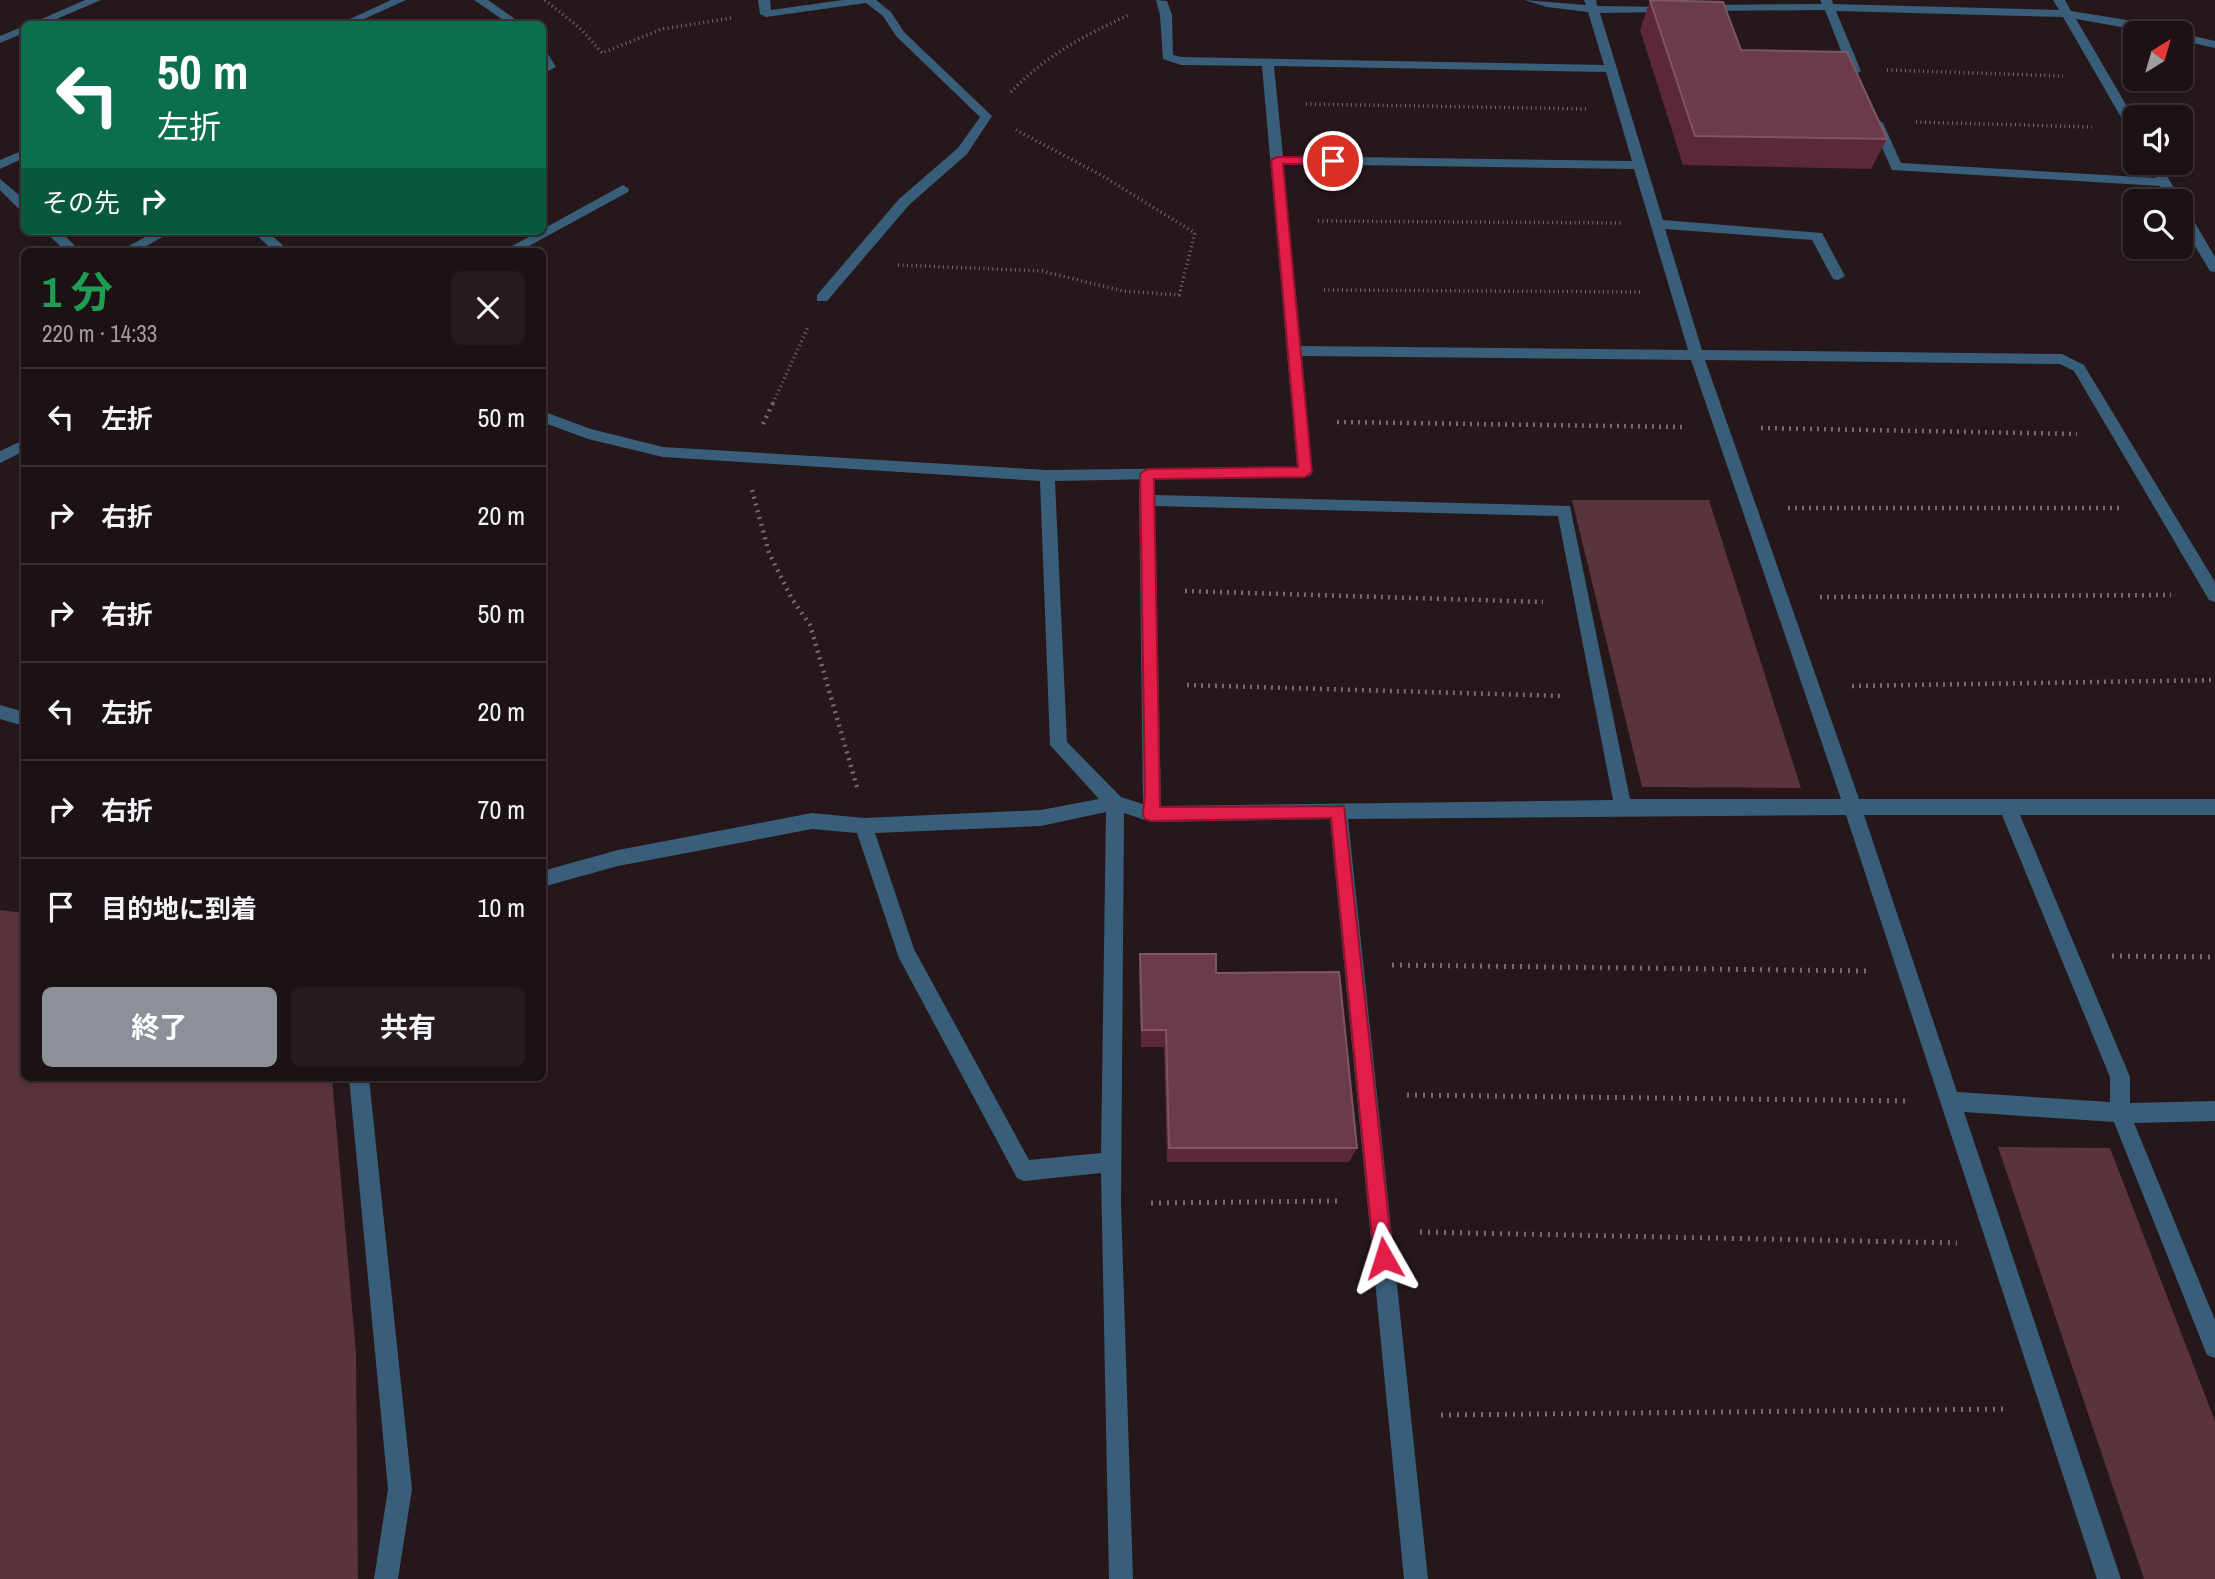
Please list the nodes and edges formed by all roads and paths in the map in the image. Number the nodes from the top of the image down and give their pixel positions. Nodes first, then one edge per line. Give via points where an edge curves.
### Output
1 (95, 0) edge
2 (400, 0) edge
3 (480, 0) edge
4 (545, 0) edge
5 (764, 0) edge
6 (868, 0) edge
7 (1530, 0) edge
8 (2059, 0) edge
9 (1161, 1) edge
10 (1827, 3) edge
11 (1591, 5) edge
12 (1676, 9) edge
13 (1689, 9) edge
14 (766, 14) junction
15 (2066, 14) junction
16 (43, 21) edge
17 (352, 21) edge
18 (512, 21) edge
19 (2123, 22) edge
20 (21, 31) edge
21 (2193, 39) edge
22 (0, 40) edge
23 (2215, 45) edge
24 (1268, 62) junction
25 (1610, 69) junction
26 (1854, 69) junction
27 (2103, 77) junction
28 (1860, 82) edge
29 (1271, 103) junction
30 (1871, 108) edge
31 (1623, 110) junction
32 (2123, 111) edge
33 (986, 116) junction
34 (1876, 120) junction
35 (2123, 130) edge
36 (21, 154) edge
37 (1277, 160) junction
38 (1639, 164) junction
39 (0, 165) edge
40 (2160, 175) edge
41 (2164, 182) junction
42 (0, 183) edge
43 (623, 189) dead end
44 (2168, 189) edge
45 (21, 203) edge
46 (1282, 221) junction
47 (1657, 224) junction
48 (546, 231) edge
49 (2193, 231) edge
50 (56, 235) edge
51 (158, 235) edge
52 (264, 235) edge
53 (539, 235) edge
54 (70, 248) edge
55 (133, 248) edge
56 (278, 248) edge
57 (515, 248) edge
58 (850, 264) junction
59 (2215, 268) edge
60 (1838, 276) dead end
61 (1288, 290) junction
62 (1678, 292) junction
63 (822, 298) joint
64 (1294, 351) junction
65 (1697, 356) junction
66 (546, 418) edge
67 (1301, 421) junction
68 (1722, 428) junction
69 (2117, 435) junction
70 (21, 447) edge
71 (752, 456) junction
72 (0, 458) edge
73 (1147, 474) junction
74 (1047, 476) junction
75 (1147, 500) junction
76 (1750, 508) junction
77 (2161, 508) junction
78 (1149, 590) junction
79 (2215, 596) edge
80 (1780, 597) junction
81 (1583, 604) junction
82 (2215, 680) edge
83 (1151, 684) junction
84 (1811, 687) junction
85 (1601, 698) junction
86 (0, 712) edge
87 (21, 718) edge
88 (1115, 803) junction
89 (1852, 806) junction
90 (1623, 807) junction
91 (2008, 807) junction
92 (2215, 807) edge
93 (1338, 811) junction
94 (1151, 814) junction
95 (864, 826) junction
96 (546, 878) edge
97 (2070, 956) junction
98 (2215, 957) edge
99 (1384, 965) dead end
100 (1906, 971) junction
101 (359, 1081) edge
102 (1367, 1094) junction
103 (1949, 1101) junction
104 (2215, 1111) edge
105 (2120, 1113) junction
106 (1111, 1162) junction
107 (1378, 1200) junction
108 (1111, 1204) junction
109 (1381, 1232) junction
110 (1997, 1244) junction
111 (2215, 1347) edge
112 (2052, 1409) junction
113 (1399, 1415) junction
114 (386, 1579) edge
115 (1121, 1579) edge
116 (1416, 1579) edge
117 (2109, 1579) edge

1 - 16 street
2 - 17 street
3 - 18 street
4 - 14 path via 603,53 662,29
5 - 14 street
6 - 14 street
6 - 33 street
7 - 11 street via 1557,7
8 - 15 street
9 - 24 street via 1167,57
9 - 33 path via 1057,49
10 - 13 street
10 - 15 street
10 - 26 street
11 - 12 street
11 - 25 street
15 - 19 street
15 - 27 street
20 - 22 street
21 - 23 street
24 - 25 street
24 - 29 street
25 - 31 street
26 - 27 path
26 - 28 street
27 - 32 street
29 - 31 path
29 - 37 street
30 - 34 street
31 - 38 street
33 - 58 street via 963,151 904,202
33 - 58 path via 1101,174 1195,233 1180,295 1123,291 1042,271
34 - 35 path
34 - 41 street via 1896,167
36 - 39 street
37 - 38 street
37 - 46 street
38 - 47 street
40 - 41 street
41 - 44 street
42 - 45 street
43 - 48 street
46 - 47 path
46 - 61 street
47 - 60 street via 1817,236
47 - 62 street
49 - 59 street
50 - 54 street
51 - 55 street
52 - 56 street
53 - 57 street
58 - 63 street
61 - 62 path
61 - 64 street
62 - 65 street
63 - 71 path via 772,400
64 - 65 street
64 - 67 street
65 - 68 street
65 - 69 street via 2062,359 2080,368
66 - 71 street via 588,434 663,452
67 - 68 path
67 - 73 street via 1305,472
68 - 69 path
68 - 76 street
69 - 77 street
70 - 72 street
71 - 74 street
71 - 95 path via 753,501 769,553 810,625 855,774
73 - 74 street
73 - 75 street
74 - 88 street via 1059,745
75 - 78 street
75 - 81 street via 1565,510
76 - 77 path
76 - 80 street
77 - 79 street
78 - 81 path
78 - 83 street
79 - 80 path
80 - 84 street
81 - 85 street
82 - 84 path
83 - 85 path
83 - 94 street
84 - 89 street
85 - 90 street
86 - 87 street
88 - 94 street
88 - 95 street via 1041,818
88 - 106 street
89 - 90 street
89 - 91 street
89 - 100 street
90 - 93 street
91 - 92 street
91 - 97 street
93 - 94 street
93 - 102 street
95 - 96 street via 812,821 618,858
95 - 106 street via 906,952 1024,1171
97 - 98 path
97 - 105 street via 2120,1077
99 - 100 path
100 - 103 street
101 - 114 street via 400,1489
102 - 103 path
102 - 107 street
103 - 105 street
103 - 110 street
104 - 105 street
105 - 111 street
106 - 108 street
107 - 108 path
107 - 109 street
108 - 115 street
109 - 110 path
109 - 113 street
110 - 112 street
112 - 113 path
112 - 117 street
113 - 116 street

